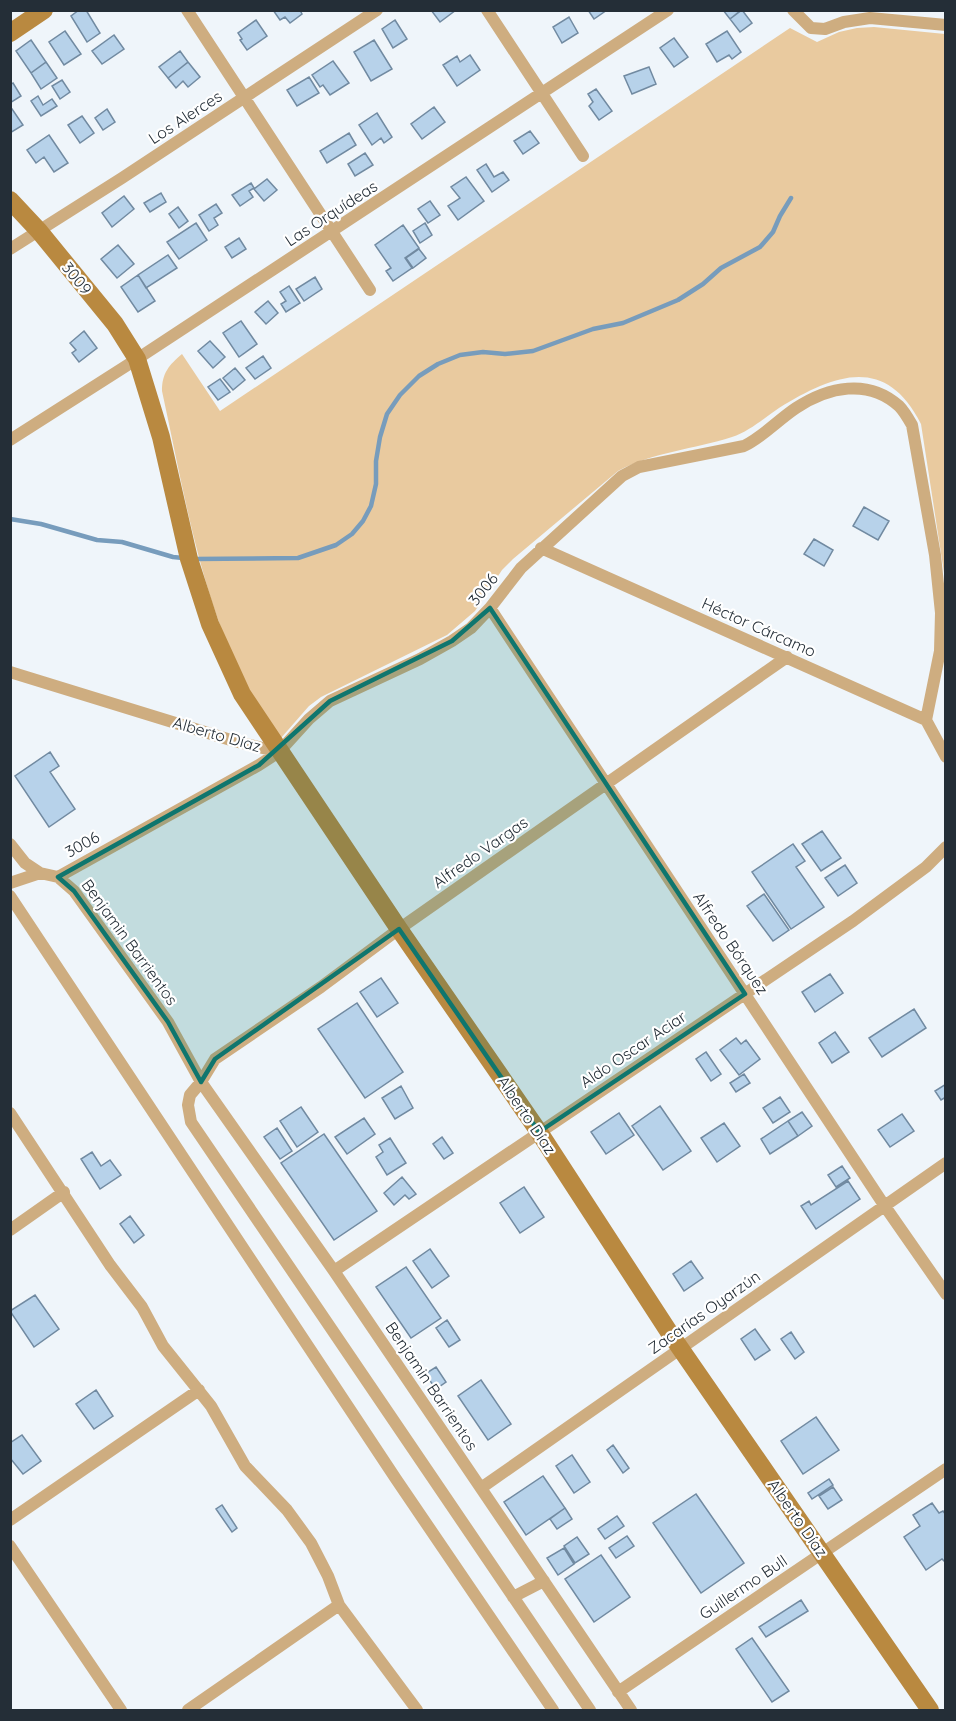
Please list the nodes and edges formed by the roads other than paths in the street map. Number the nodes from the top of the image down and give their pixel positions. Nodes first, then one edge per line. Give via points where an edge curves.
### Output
1 (44, 10) edge
2 (187, 10) edge
3 (377, 10) edge
4 (488, 10) edge
5 (668, 10) edge
6 (793, 10) edge
7 (945, 25) edge
8 (10, 33) edge
9 (542, 94) junction
10 (245, 97) junction
11 (583, 156) dead end
12 (10, 200) edge
13 (39, 231) junction
14 (333, 231) junction
15 (10, 249) edge
16 (370, 290) dead end
17 (137, 359) junction
18 (10, 440) edge
19 (541, 548) junction
20 (490, 608) junction
21 (787, 657) junction
22 (10, 672) edge
23 (926, 720) junction
24 (279, 752) junction
25 (945, 757) edge
26 (606, 784) junction
27 (10, 844) edge
28 (945, 847) edge
29 (40, 873) junction
30 (58, 877) junction
31 (10, 882) edge
32 (10, 896) edge
33 (399, 929) junction
34 (745, 994) junction
35 (201, 1082) junction
36 (10, 1113) edge
37 (539, 1132) junction
38 (945, 1163) edge
39 (64, 1192) junction
40 (884, 1205) junction
41 (10, 1230) edge
42 (334, 1271) junction
43 (945, 1294) edge
44 (681, 1348) junction
45 (199, 1390) junction
46 (945, 1469) edge
47 (481, 1488) junction
48 (10, 1520) edge
49 (10, 1546) edge
50 (822, 1553) junction
51 (544, 1581) junction
52 (513, 1598) junction
53 (339, 1605) junction
54 (618, 1692) junction
55 (121, 1710) edge
56 (188, 1710) edge
57 (417, 1710) edge
58 (553, 1710) edge
59 (590, 1710) edge
60 (631, 1710) edge
61 (930, 1710) edge

1 - 8 street
2 - 10 street
3 - 10 street, Los Alerces
4 - 9 street
5 - 9 street, Las Orquídeas
6 - 7 street via 811,28 825,29 870,18
9 - 11 street
9 - 14 street, Las Orquídeas
10 - 13 street, Los Alerces
10 - 14 street
12 - 13 street, 3009
13 - 15 street, Los Alerces
13 - 17 street, 3009 via 115,324
14 - 16 street
14 - 17 street, Las Orquídeas
17 - 18 street, Las Orquídeas
17 - 24 street, 3009 via 210,624 242,694
19 - 20 street, 3006
19 - 21 street, Héctor Cárcamo
19 - 23 street, 3006 via 622,476 639,467 744,446 796,408 829,391 854,388 887,396 901,407 912,424 935,555 940,651
20 - 24 street, 3006 via 452,641 330,701
20 - 26 street, Alfredo Bórquez
21 - 23 street, Héctor Cárcamo
21 - 26 street, Alfredo Vargas
22 - 24 street, Alberto Díaz
23 - 25 street
24 - 30 street, 3006
24 - 33 street, Alberto Díaz
26 - 33 street, Alfredo Vargas
26 - 34 street, Alfredo Bórquez
27 - 29 street, Benjamin Barrientos via 25,863
28 - 34 street, Aldo Oscar Aciar via 926,867 853,921
29 - 30 street, Benjamin Barrientos
29 - 31 street
30 - 35 street, Benjamin Barrientos via 74,891 168,1022
32 - 58 street
33 - 35 street, Alfredo Vargas via 215,1059
33 - 37 street, Alberto Díaz
34 - 37 street, Aldo Oscar Aciar
34 - 40 street, Alfredo Bórquez
35 - 42 street, Benjamin Barrientos
35 - 52 street via 190,1095 191,1122
36 - 39 street
37 - 42 street, Aldo Oscar Aciar
37 - 44 street, Alberto Díaz
38 - 40 street, Zacarías Oyarzún
39 - 41 street
39 - 45 street via 142,1307 163,1346
40 - 43 street, Alfredo Bórquez
40 - 44 street, Zacarías Oyarzún
42 - 47 street, Benjamin Barrientos
44 - 47 street, Zacarías Oyarzún
44 - 50 street, Alberto Díaz
45 - 48 street
45 - 53 street via 245,1466 287,1510 311,1543
46 - 50 street, Guillermo Bull
47 - 51 street, Benjamin Barrientos
49 - 55 street
50 - 54 street, Guillermo Bull
50 - 61 street, Alberto Díaz
51 - 52 street
51 - 54 street, Benjamin Barrientos
52 - 59 street
53 - 56 street
53 - 57 street
54 - 60 street, Benjamin Barrientos

